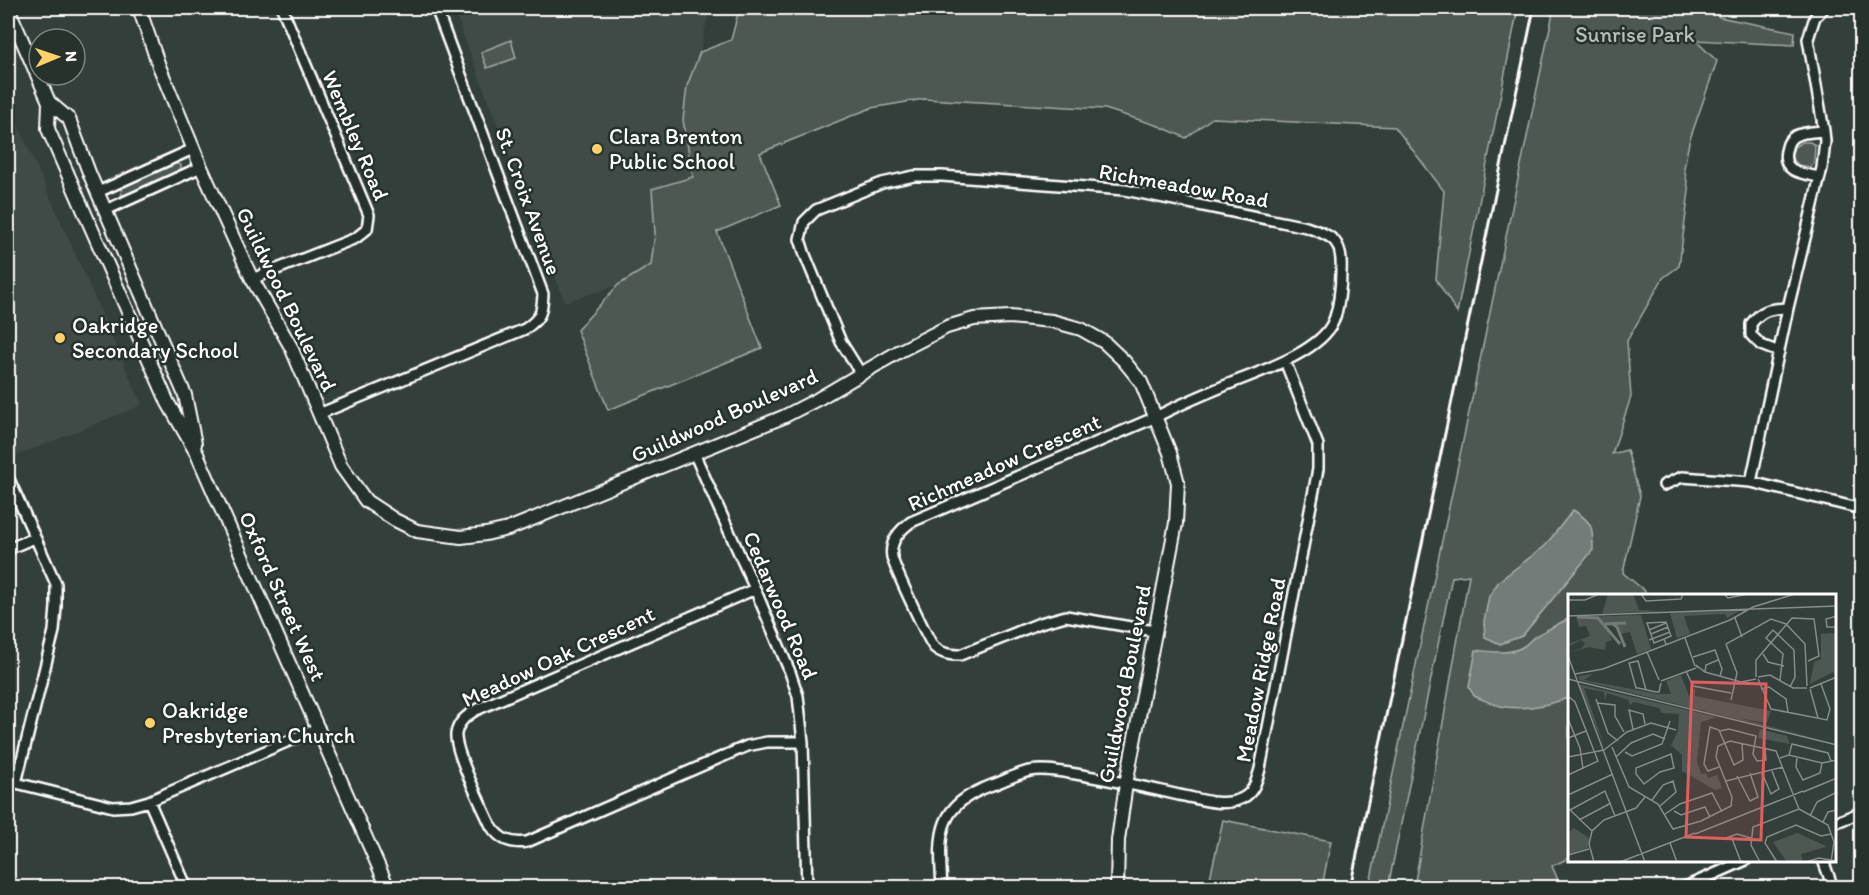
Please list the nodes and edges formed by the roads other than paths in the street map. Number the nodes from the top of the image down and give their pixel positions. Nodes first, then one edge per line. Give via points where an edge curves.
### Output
1 (8, 8) edge
2 (139, 8) edge
3 (282, 8) edge
4 (436, 8) edge
5 (1824, 8) edge
6 (49, 102) junction
7 (1824, 131) junction
8 (193, 149) junction
9 (201, 167) junction
10 (1820, 177) junction
11 (98, 192) junction
12 (106, 210) junction
13 (252, 279) junction
14 (1788, 309) junction
15 (1779, 352) junction
16 (1285, 361) junction
17 (861, 374) junction
18 (319, 414) junction
19 (1156, 417) junction
20 (694, 453) junction
21 (197, 454) junction
22 (9, 479) edge
23 (1751, 482) junction
24 (1664, 485) dead end
25 (1862, 509) edge
26 (34, 538) junction
27 (8, 549) edge
28 (755, 589) junction
29 (1154, 631) junction
30 (319, 728) junction
31 (803, 742) junction
32 (12, 782) edge
33 (1126, 783) junction
34 (149, 801) junction
35 (1862, 812) edge
36 (1836, 822) edge
37 (1744, 862) edge
38 (1823, 862) edge
39 (187, 888) edge
40 (388, 888) edge
41 (807, 888) edge
42 (942, 888) edge
43 (1117, 888) edge
44 (1683, 888) edge
45 (1833, 888) edge

1 - 6 street, Oxford Street West
2 - 8 street, Guildwood Boulevard
3 - 13 street, Wembley Road via 369,215 367,229 356,238
4 - 18 street, St. Croix Avenue via 543,294 542,310 525,329
5 - 7 street via 1815,17 1808,39
6 - 11 street, Oxford Street West via 69,119
6 - 21 street, Oxford Street West via 48,129 168,403
7 - 10 street
7 - 10 street via 1792,138 1785,159 1797,173
8 - 9 street, Guildwood Boulevard
8 - 11 street
9 - 12 street
9 - 13 street, Guildwood Boulevard
10 - 14 street
11 - 12 street, Oxford Street West
12 - 21 street, Oxford Street West via 186,395
13 - 18 street, Guildwood Boulevard via 291,347
14 - 15 street
14 - 15 street via 1759,314 1751,324 1751,335 1761,345
15 - 23 street
16 - 17 street, Richmeadow Road via 1322,337 1333,322 1342,254 1324,232 1125,189 914,176 882,183 816,210 804,222 800,238 805,255 841,342
16 - 19 street, Richmeadow Road
16 - 33 street, Meadow Ridge Road via 1318,445 1318,469 1256,784 1248,795 1236,801 1215,802
17 - 19 street, Guildwood Boulevard via 947,327 974,319 1052,321 1081,329 1104,342 1141,382
17 - 20 street, Guildwood Boulevard via 783,417
18 - 20 street, Guildwood Boulevard via 341,466 366,501 417,531 461,537 508,529
19 - 29 street, Guildwood Boulevard via 1178,483 1178,504
19 - 29 street, Richmeadow Crescent via 911,522 893,542 892,557 933,646 948,655 960,655 1040,622 1066,616
20 - 28 street, Cedarwood Road
21 - 30 street, Oxford Street West
22 - 26 street
23 - 24 street via 1682,477
23 - 25 street
26 - 27 street
26 - 32 street via 56,584 54,631
28 - 31 street, Cedarwood Road via 798,696
28 - 31 street, Meadow Oak Crescent via 476,710 458,727 458,748 491,826 505,840 519,843 747,746
29 - 33 street, Guildwood Boulevard
30 - 34 street
30 - 40 street, Oxford Street West
31 - 41 street, Cedarwood Road
32 - 34 street via 113,807
33 - 42 street, Meadow Ridge Road via 1056,771 1031,771 965,798 943,823 939,845
33 - 43 street, Guildwood Boulevard via 1118,840
34 - 39 street
35 - 36 street
37 - 44 street
38 - 45 street

